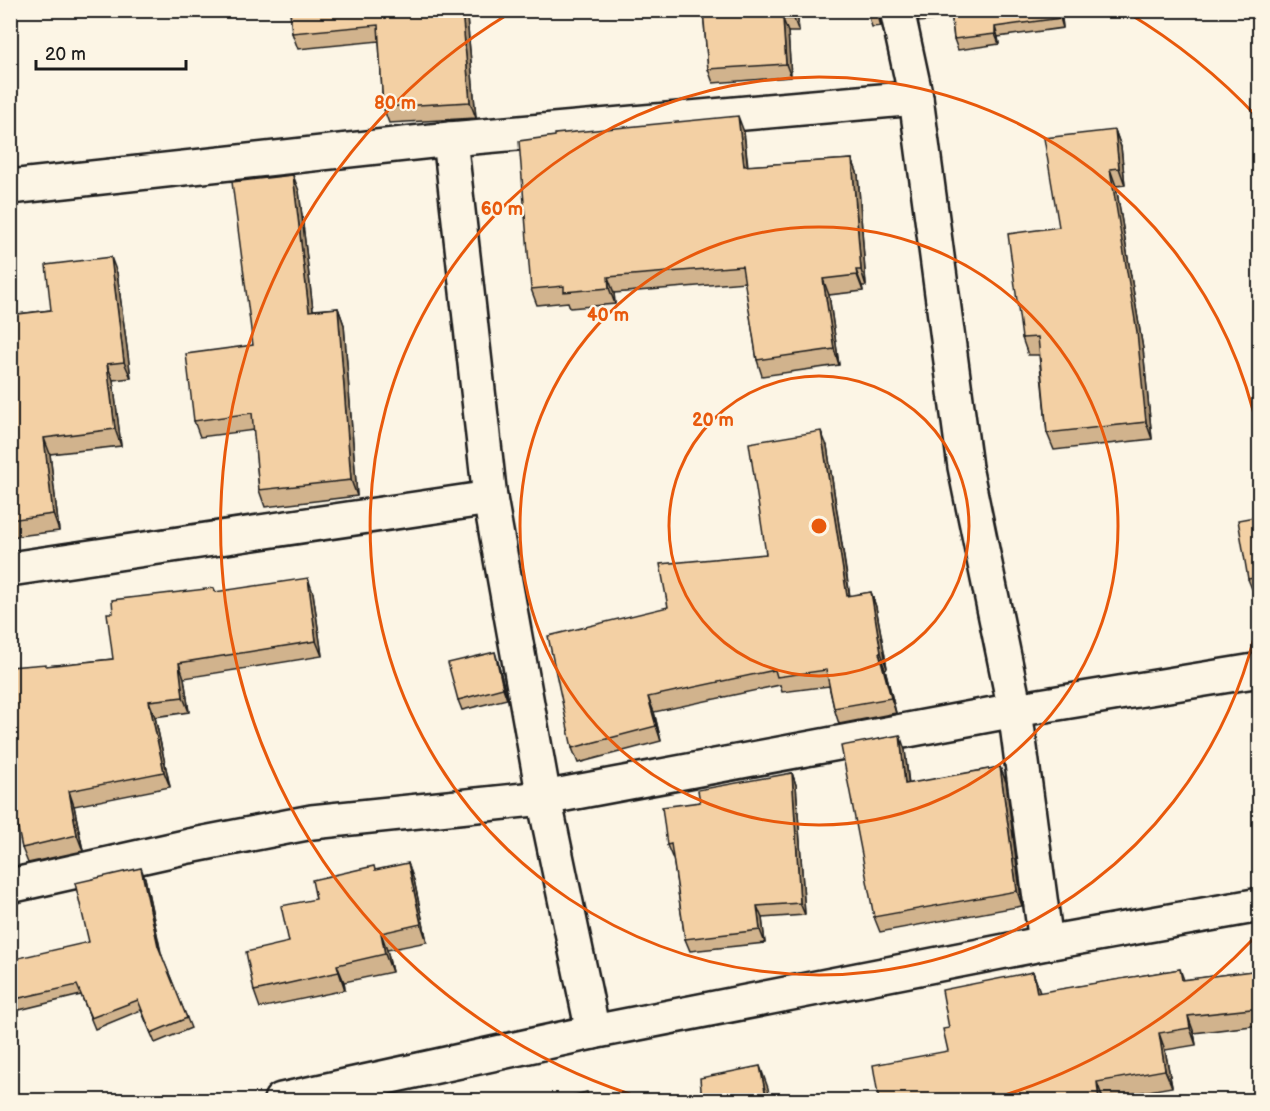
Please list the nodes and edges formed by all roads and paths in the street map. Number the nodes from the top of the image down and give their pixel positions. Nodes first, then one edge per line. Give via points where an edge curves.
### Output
1 (897, 10) edge
2 (916, 98) junction
3 (450, 139) junction
4 (10, 187) edge
5 (490, 498) junction
6 (10, 569) edge
7 (1260, 670) edge
8 (1015, 710) junction
9 (544, 798) junction
10 (10, 886) edge
11 (1260, 905) edge
12 (1046, 943) junction
13 (593, 1032) junction
14 (281, 1101) edge

1 - 2 street
2 - 3 street
2 - 8 street via 965,467
3 - 4 street
3 - 5 street
5 - 6 street
5 - 9 street
7 - 8 street
8 - 9 street
8 - 12 street
9 - 10 street via 312,822
9 - 13 street
11 - 12 street
12 - 13 street
13 - 14 street

